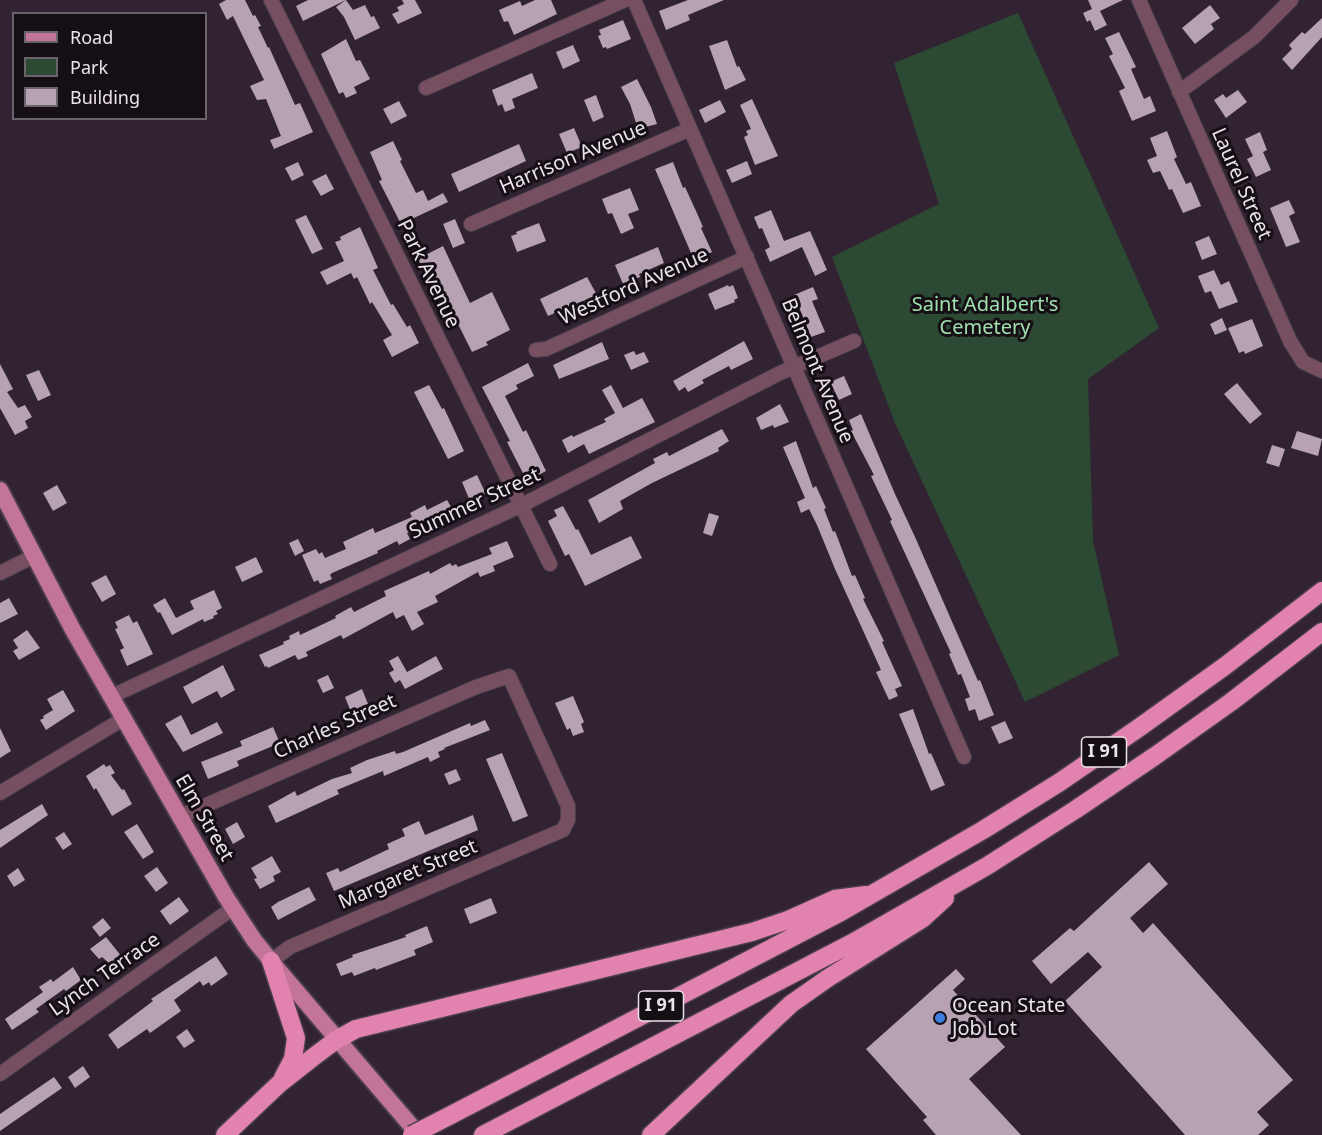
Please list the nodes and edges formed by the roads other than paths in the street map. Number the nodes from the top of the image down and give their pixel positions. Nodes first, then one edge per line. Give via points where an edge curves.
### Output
1 (271, 0) edge
2 (625, 0) edge
3 (634, 0) edge
4 (1139, 0) edge
5 (1291, 0) edge
6 (426, 88) dead end
7 (1179, 92) junction
8 (690, 129) junction
9 (471, 224) dead end
10 (747, 257) junction
11 (854, 341) dead end
12 (536, 350) dead end
13 (794, 367) junction
14 (1322, 371) edge
15 (0, 490) edge
16 (520, 506) junction
17 (33, 556) junction
18 (550, 564) dead end
19 (0, 573) edge
20 (1322, 591) edge
21 (1322, 632) edge
22 (110, 697) junction
23 (123, 719) junction
24 (964, 757) dead end
25 (0, 793) edge
26 (179, 817) junction
27 (563, 830) joint
28 (957, 883) junction
29 (873, 895) junction
30 (233, 908) junction
31 (271, 961) junction
32 (336, 1040) junction
33 (0, 1074) edge
34 (279, 1084) junction
35 (225, 1135) edge
36 (412, 1135) edge
37 (419, 1135) edge
38 (483, 1135) edge
39 (651, 1135) edge

1 - 16 street, Park Avenue
2 - 6 street
3 - 8 street, Belmont Avenue
4 - 7 street, Laurel Street
5 - 7 street via 1254,37
7 - 14 street, Laurel Street via 1290,341 1303,362
8 - 9 street, Harrison Avenue
8 - 10 street, Belmont Avenue
10 - 12 street, Westford Avenue via 546,349
10 - 13 street, Belmont Avenue
11 - 13 street, Summer Street
13 - 16 street, Summer Street
13 - 24 street, Belmont Avenue
15 - 17 main road, Elm Street
16 - 18 street, Park Avenue
16 - 22 street, Summer Street
17 - 19 street
17 - 22 main road, Elm Street
20 - 29 highway, I 91 via 1225,666 1085,765
21 - 28 highway, I 91 via 1145,763
22 - 23 main road, Elm Street
23 - 25 street
23 - 26 main road, Elm Street
26 - 27 street, Charles Street via 509,676 568,806
26 - 30 main road, Elm Street
27 - 31 street, Margaret Street via 290,947
28 - 38 highway, I 91 via 802,970
28 - 39 highway via 922,920 791,1004
29 - 32 highway via 840,897 752,932 363,1027
29 - 36 highway, I 91, bridge
30 - 31 main road, Elm Street
30 - 33 street, Lynch Terrace
31 - 32 main road, Elm Street
31 - 34 highway via 296,1038 293,1059
32 - 34 highway
32 - 37 main road, Elm Street
34 - 35 highway

